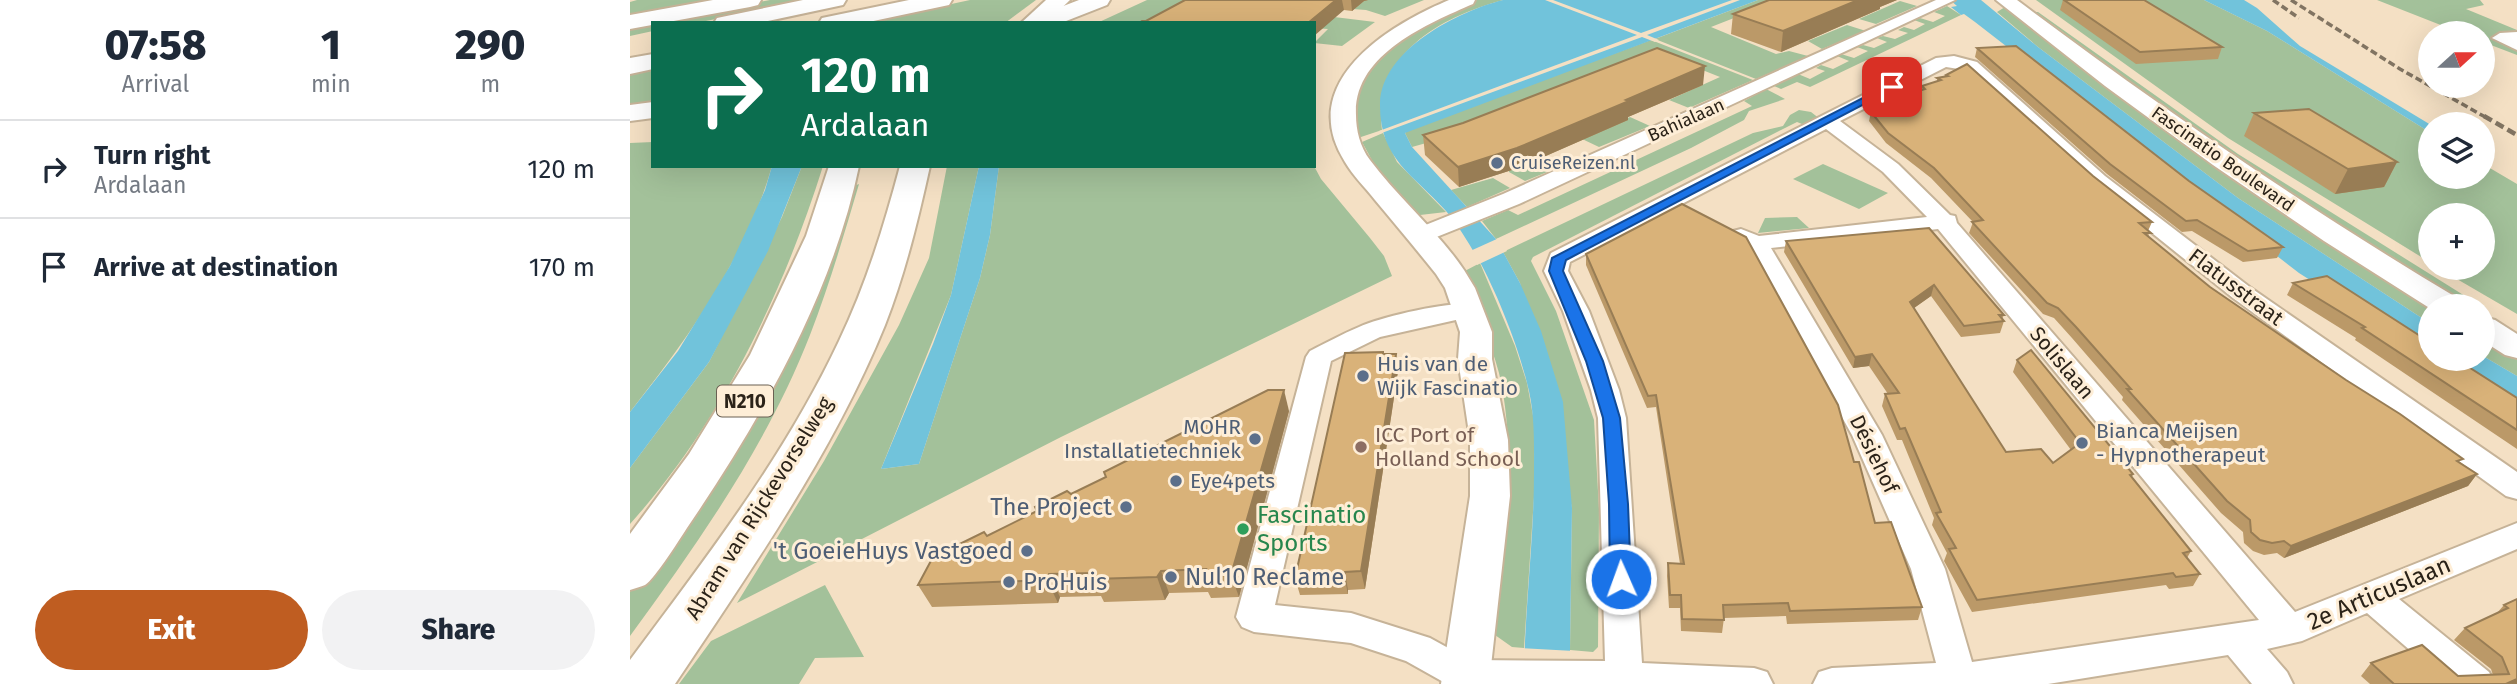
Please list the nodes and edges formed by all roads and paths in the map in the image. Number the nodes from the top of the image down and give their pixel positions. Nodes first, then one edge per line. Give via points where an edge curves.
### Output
1 (750, 0) edge
2 (835, 0) edge
3 (885, 0) edge
4 (941, 0) edge
5 (1059, 0) edge
6 (1099, 0) edge
7 (1466, 0) edge
8 (1947, 0) edge
9 (2005, 0) edge
10 (661, 21) edge
11 (735, 21) edge
12 (785, 21) edge
13 (840, 21) edge
14 (1033, 21) edge
15 (1045, 21) edge
16 (651, 23) edge
17 (631, 28) edge
18 (651, 37) edge
19 (2517, 37) edge
20 (2517, 45) edge
21 (651, 49) edge
22 (630, 54) edge
23 (651, 61) edge
24 (630, 66) edge
25 (651, 112) edge
26 (630, 113) edge
27 (1826, 121) junction
28 (843, 168) edge
29 (915, 168) edge
30 (1671, 199) junction
31 (1696, 212) edge
32 (1947, 221) junction
33 (1720, 224) edge
34 (1756, 243) junction
35 (1428, 246) junction
36 (1556, 271) joint
37 (2429, 294) edge
38 (1458, 311) junction
39 (2495, 334) edge
40 (2517, 348) edge
41 (2517, 488) edge
42 (2517, 535) edge
43 (630, 570) edge
44 (2371, 596) junction
45 (2289, 630) junction
46 (2238, 640) junction
47 (1465, 680) edge
48 (1613, 680) edge
49 (1960, 682) edge
50 (644, 684) edge
51 (1754, 684) edge
52 (1832, 684) edge
53 (2274, 684) edge
54 (2476, 684) edge

1 - 10 highway
2 - 11 highway
3 - 12 highway
4 - 13 highway
5 - 14 highway
6 - 15 highway
7 - 35 street via 1383,43 1357,71 1344,105 1345,134 1356,160
8 - 35 street, Bahialaan via 1449,224
9 - 37 street, Fascinatio Boulevard via 2193,139
16 - 17 highway
17 - 18 highway
19 - 20 street via 2500,38
21 - 22 highway
23 - 24 highway
25 - 26 highway
27 - 30 street
27 - 32 street, Solislaan via 1881,160
27 - 41 street, Flatusstraat via 1935,64 1954,61 1971,66 2098,180 2242,293
28 - 43 highway, N210 via 815,256 767,363 711,456
29 - 50 highway, Abram van Rijckevorselweg via 872,308 823,412 750,531
30 - 31 street
30 - 36 street via 1559,258
32 - 34 street
32 - 45 street, Solislaan
33 - 34 street
34 - 49 street, Désiehof via 1867,435 1928,569
35 - 38 street via 1433,271
36 - 48 street via 1612,418 1619,504
38 - 47 street via 1475,359 1489,440 1490,496
38 - 47 street via 1371,331 1319,358 1254,617 1351,628 1417,649
39 - 40 street
42 - 44 street, 2e Articuslaan
44 - 45 street, 2e Articuslaan
44 - 54 street
45 - 46 street, 2e Articuslaan
46 - 49 street, 2e Articuslaan
46 - 53 street
47 - 48 street via 1509,676
48 - 51 street
49 - 52 street, 2e Articuslaan

